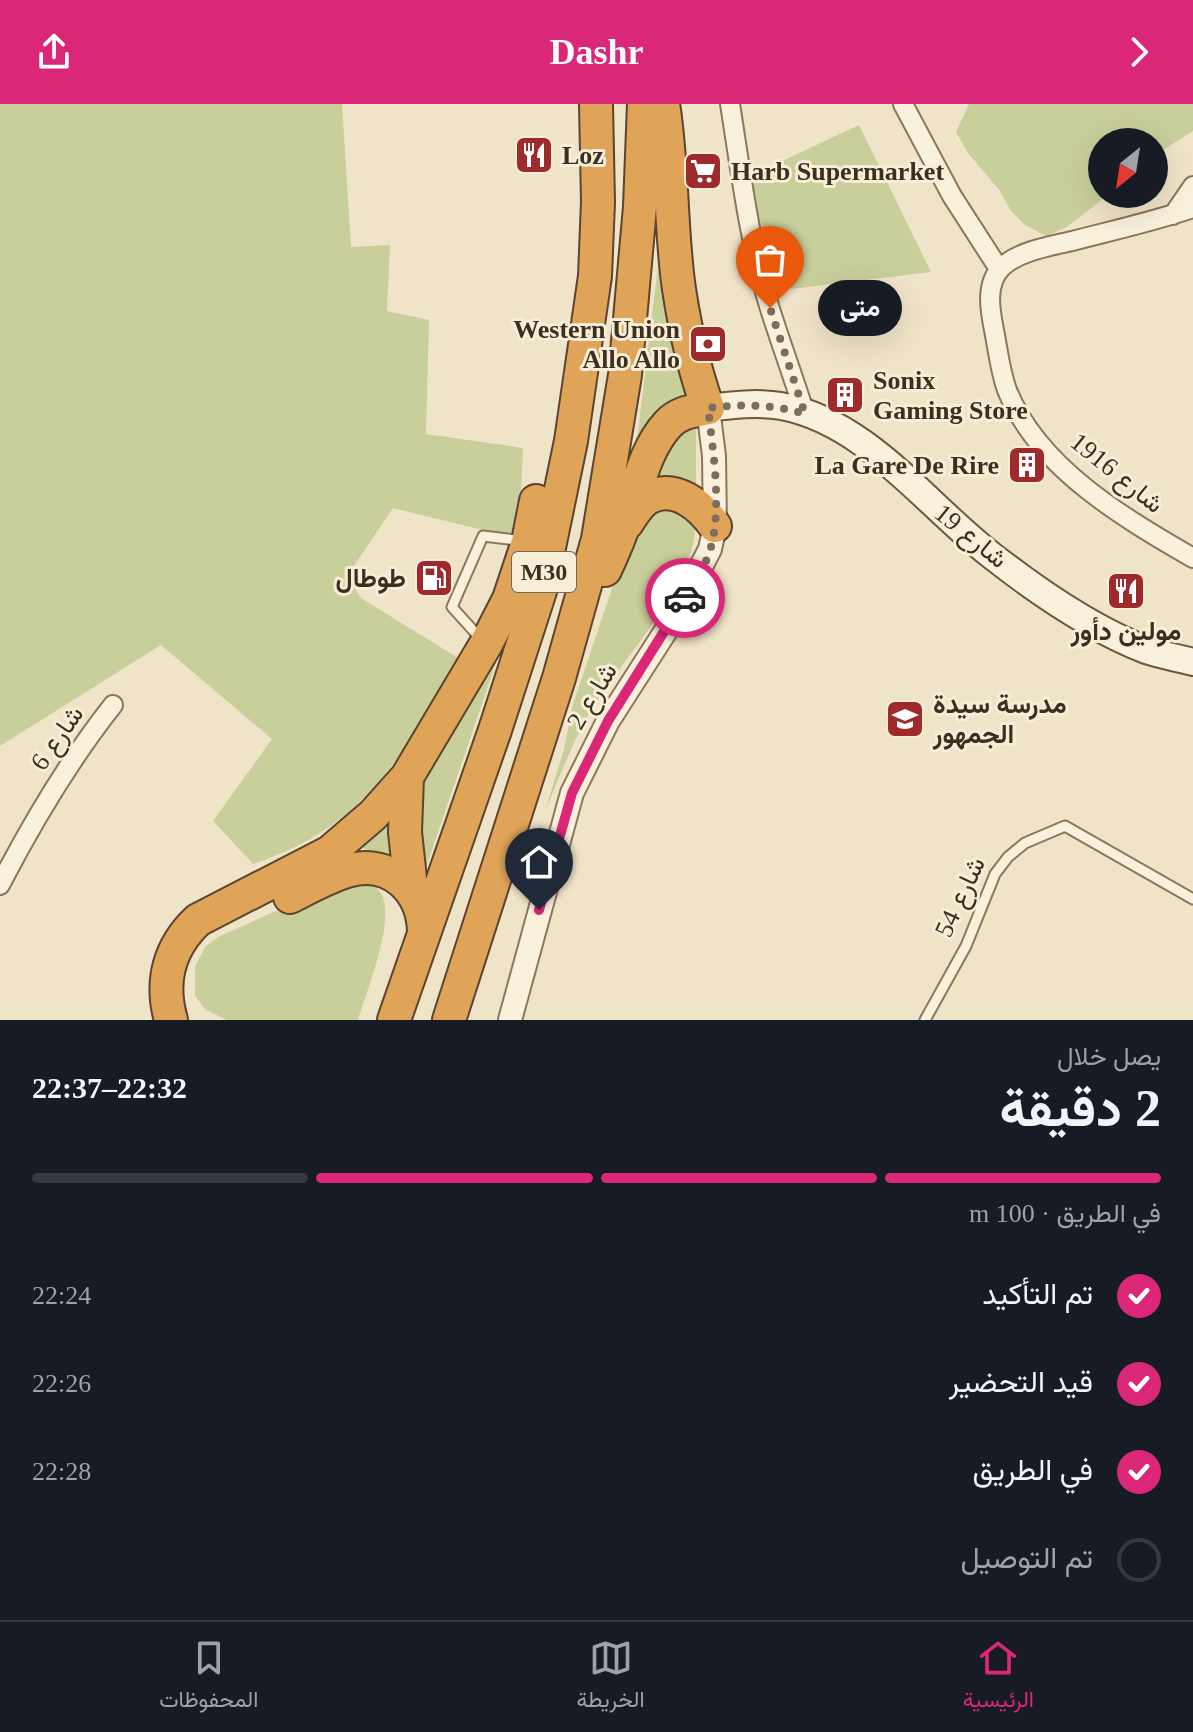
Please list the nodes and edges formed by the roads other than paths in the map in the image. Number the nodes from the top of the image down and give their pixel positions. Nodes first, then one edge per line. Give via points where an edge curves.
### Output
1 (596, 104) edge
2 (644, 104) edge
3 (663, 104) edge
4 (730, 104) edge
5 (903, 104) edge
6 (1193, 186) edge
7 (1193, 208) edge
8 (1173, 215) junction
9 (999, 269) junction
10 (585, 351) junction
11 (708, 408) junction
12 (805, 414) junction
13 (715, 526) junction
14 (623, 529) junction
15 (528, 542) junction
16 (1193, 558) edge
17 (486, 644) junction
18 (1193, 662) edge
19 (559, 678) junction
20 (113, 705) dead end
21 (407, 777) junction
22 (0, 885) edge
23 (411, 888) junction
24 (1193, 899) edge
25 (424, 934) junction
26 (171, 1020) edge
27 (194, 1020) edge
28 (394, 1020) edge
29 (449, 1020) edge
30 (510, 1020) edge
31 (925, 1020) edge

1 - 10 highway, M30 via 595,276
2 - 19 highway, M30 via 625,375 598,539
3 - 11 highway via 678,287
4 - 12 street via 753,243
5 - 9 street
6 - 8 street
7 - 8 street
8 - 9 street via 1039,249
9 - 16 street, شارع 1916 via 990,303 1001,370 1021,418 1068,472
10 - 15 highway via 558,406
10 - 25 highway, M30 via 540,591
11 - 12 main road, شارع 19 via 755,405
11 - 13 street, شارع 2
11 - 14 highway via 682,414 661,433 642,470
12 - 18 main road, شارع 19 via 836,426 877,454 991,556 1074,614 1147,650
13 - 14 highway via 696,504 669,493 646,498
13 - 30 street, شارع 2 via 701,569 608,721 572,793
14 - 19 highway
15 - 17 highway via 509,599
15 - 17 lane via 483,536 452,607
17 - 21 highway
19 - 29 highway, M30
20 - 22 street, شارع 6 via 62,774
21 - 23 highway
21 - 26 highway via 330,852 198,920 185,932 168,968
23 - 25 highway via 421,908
23 - 27 highway via 385,872 349,870 214,933 188,968 185,995
24 - 31 lane, شارع 54 via 1065,826 1033,839 995,874 966,946
25 - 28 highway, M30

